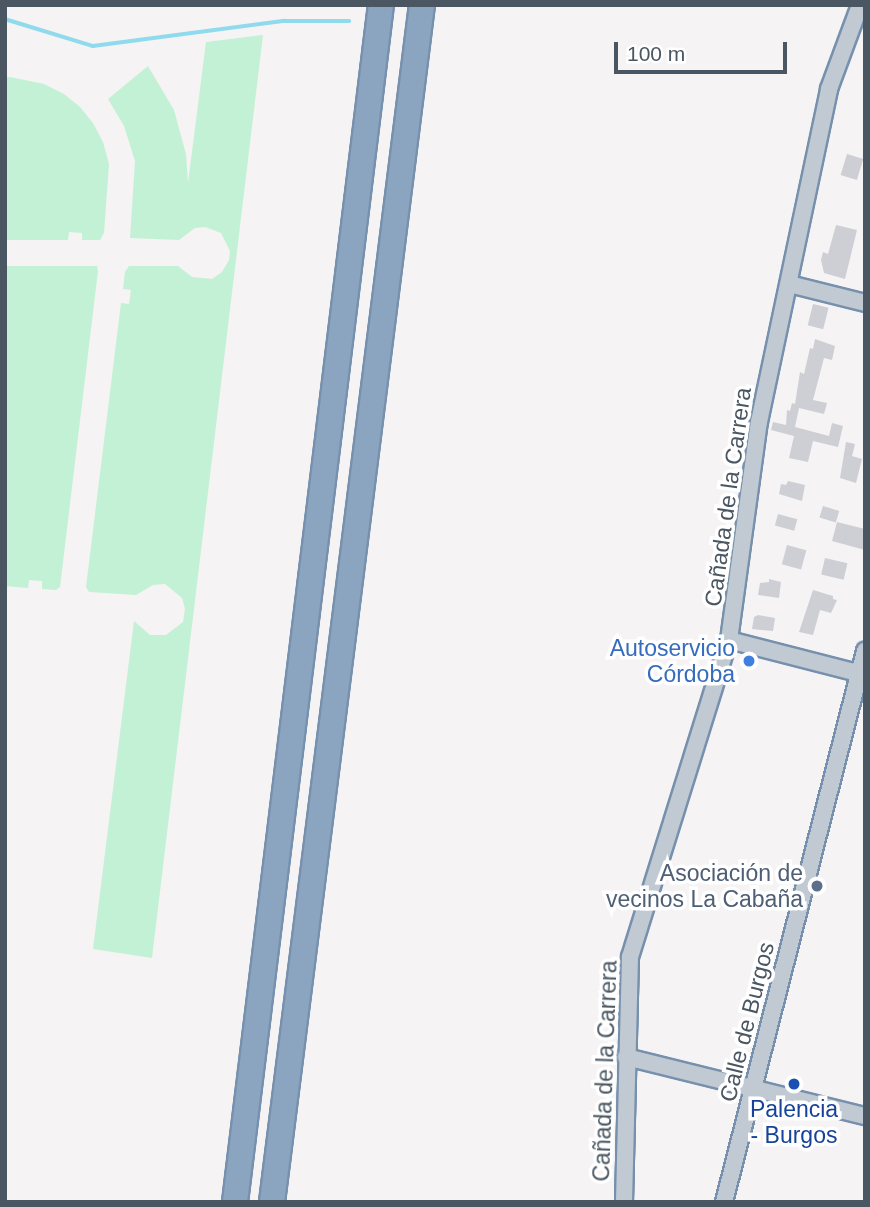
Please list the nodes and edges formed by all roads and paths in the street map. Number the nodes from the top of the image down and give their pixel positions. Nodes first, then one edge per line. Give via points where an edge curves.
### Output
1 (381, 5) edge
2 (422, 5) edge
3 (859, 5) edge
4 (789, 284) junction
5 (865, 303) edge
6 (730, 640) junction
7 (865, 651) edge
8 (862, 675) edge
9 (626, 1057) junction
10 (754, 1087) junction
11 (865, 1116) edge
12 (245, 1119) junction
13 (222, 1202) edge
14 (235, 1202) edge
15 (272, 1202) edge
16 (624, 1202) edge
17 (724, 1202) edge

1 - 12 highway
2 - 15 highway
3 - 4 street, Cañada de la Carrera via 829,89
4 - 5 street
4 - 6 street, Cañada de la Carrera via 759,422
6 - 8 street
6 - 9 street, Cañada de la Carrera via 630,957
7 - 8 street, Calle de Burgos
8 - 10 street, Calle de Burgos
9 - 10 street
9 - 16 street, Cañada de la Carrera
10 - 11 street
10 - 17 street, Calle de Burgos
12 - 13 highway via 232,1144
12 - 14 highway

